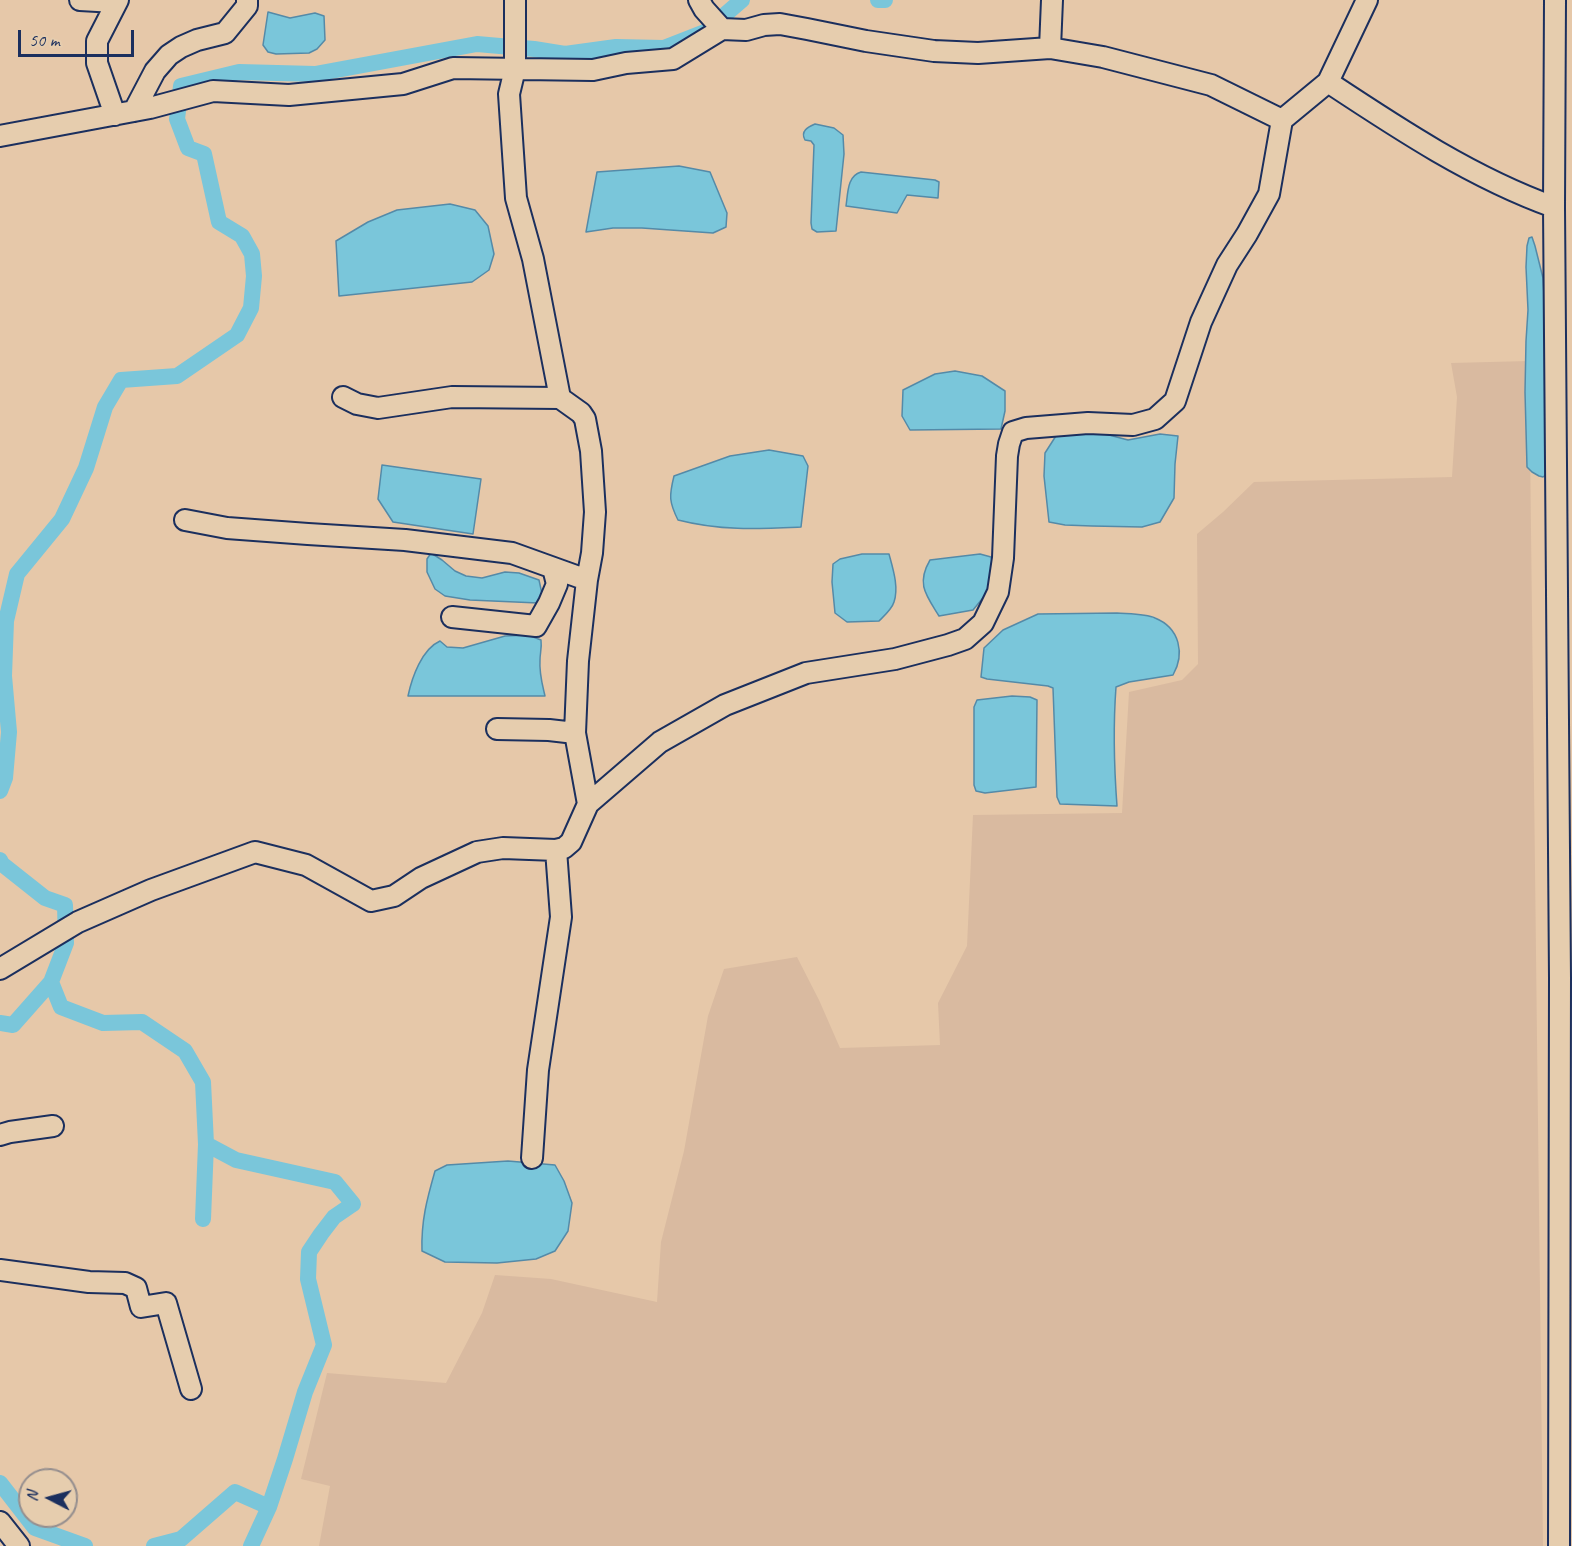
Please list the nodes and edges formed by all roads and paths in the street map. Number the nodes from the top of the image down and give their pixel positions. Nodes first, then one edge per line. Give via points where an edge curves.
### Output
1 (80, 0) edge
2 (248, 0) edge
3 (515, 0) edge
4 (1052, 0) edge
5 (1367, 0) edge
6 (1555, 0) edge
7 (117, 1) edge
8 (702, 4) edge
9 (722, 29) junction
10 (1050, 48) junction
11 (515, 69) junction
12 (1328, 82) junction
13 (133, 111) junction
14 (1282, 120) junction
15 (0, 136) edge
16 (1554, 207) junction
17 (343, 397) dead end
18 (560, 398) junction
19 (185, 520) dead end
20 (553, 568) junction
21 (587, 580) junction
22 (452, 617) dead end
23 (497, 729) dead end
24 (575, 733) junction
25 (588, 804) junction
26 (556, 850) junction
27 (8, 965) edge
28 (53, 1126) dead end
29 (0, 1135) edge
30 (532, 1158) dead end
31 (0, 1270) edge
32 (191, 1389) dead end
33 (0, 1522) edge
34 (19, 1546) edge
35 (1559, 1546) edge

1 - 7 street
2 - 13 street via 225,33 198,40 169,55 155,71
3 - 11 street
4 - 10 street
5 - 12 street
6 - 16 street
7 - 13 street via 97,41 97,63
8 - 9 street
9 - 10 street via 746,30 780,24 934,51 978,53
9 - 11 street via 673,59 593,70
10 - 14 street via 1103,57 1211,85
11 - 13 street via 453,68 403,84 289,95 213,91
11 - 18 street via 509,94 516,198 533,259
12 - 14 street
12 - 16 street via 1413,138 1521,195
13 - 15 street
14 - 25 street via 1269,194 1227,265 1201,322 1176,401 1155,419 1133,425 1088,423 1013,432 1007,456 998,592 983,623 965,639 948,645 895,659 806,674 725,705 660,742
16 - 35 street via 1560,977
17 - 18 street via 378,408 452,397
18 - 21 street via 585,419 591,451 595,512
19 - 20 street via 227,528 405,540 512,553
20 - 21 street
20 - 22 street via 556,584 536,626
21 - 24 street
23 - 24 street
24 - 25 street
25 - 26 street via 571,842
26 - 27 street via 503,848 477,852 394,896 371,901 306,864 255,852 78,922
26 - 30 street via 561,917 538,1070
28 - 29 street
31 - 32 street via 125,1283 136,1288 141,1307 166,1303
33 - 34 street

